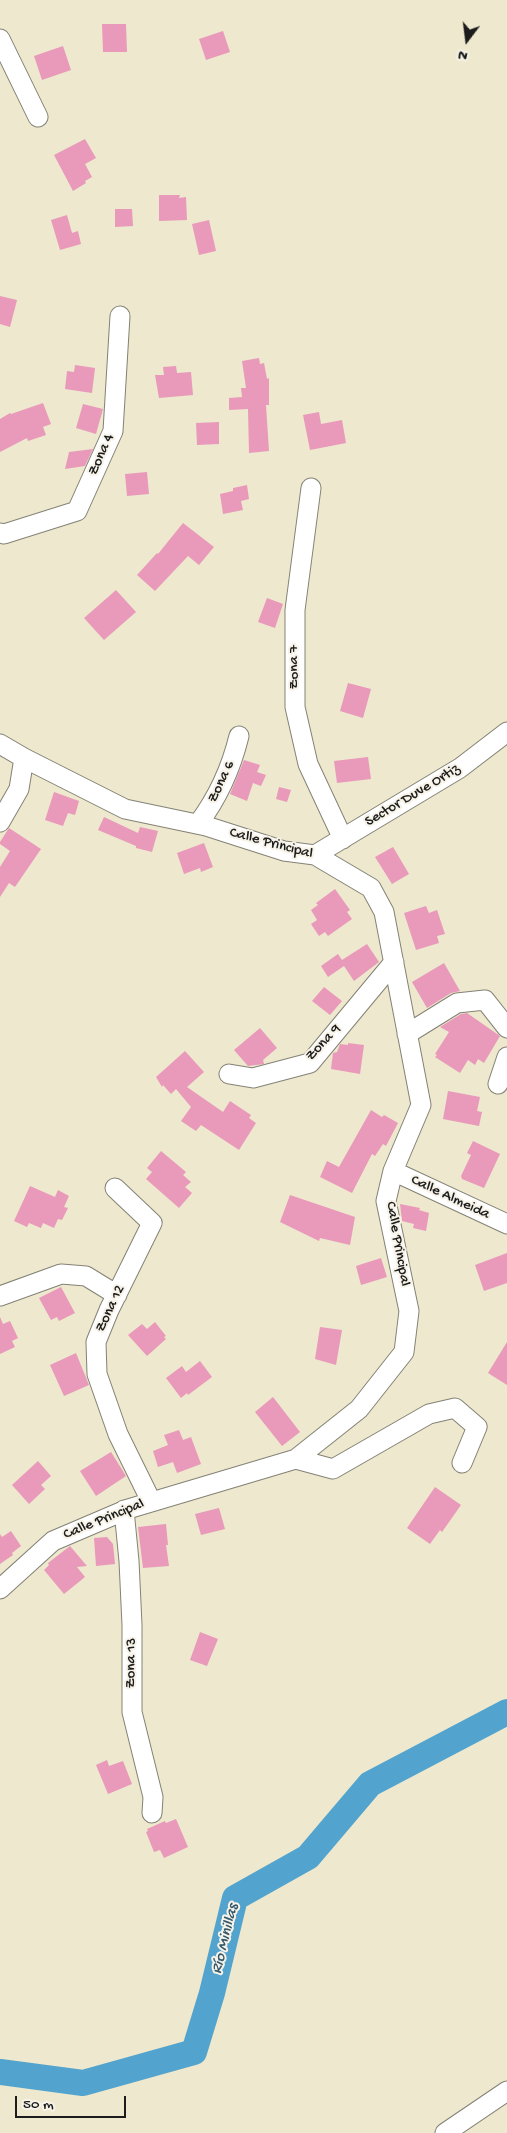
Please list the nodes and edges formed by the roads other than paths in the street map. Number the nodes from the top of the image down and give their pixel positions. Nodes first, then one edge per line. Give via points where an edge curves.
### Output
1 (0, 39) edge
2 (38, 117) dead end
3 (120, 316) dead end
4 (311, 488) dead end
5 (0, 533) edge
6 (507, 732) edge
7 (239, 736) dead end
8 (0, 744) edge
9 (24, 758) junction
10 (0, 822) edge
11 (198, 824) junction
12 (343, 839) junction
13 (315, 855) junction
14 (394, 962) junction
15 (507, 1028) edge
16 (407, 1034) junction
17 (507, 1057) edge
18 (229, 1074) dead end
19 (498, 1084) dead end
20 (393, 1171) junction
21 (115, 1188) dead end
22 (507, 1224) edge
23 (117, 1295) junction
24 (0, 1296) edge
25 (296, 1459) junction
26 (462, 1463) dead end
27 (151, 1501) junction
28 (124, 1510) junction
29 (0, 1589) edge
30 (152, 1813) dead end
31 (507, 2091) edge
32 (445, 2133) edge

1 - 2 street
3 - 5 street, Zona 4 via 114,431 77,511
4 - 12 street, Zona 7 via 295,610 295,707 308,764
6 - 12 street, Sector Duve Ortiz via 460,768
7 - 11 street, Zona 6 via 222,787
8 - 9 street, Calle Principal
9 - 10 street via 19,788
9 - 11 street, Calle Principal via 125,809
11 - 13 street, Calle Principal via 284,850
12 - 13 street, Sector Duve Ortiz
13 - 14 street, Calle Principal via 371,888 384,912
14 - 16 street, Calle Principal
14 - 18 street, Zona 9 via 310,1063 253,1078
15 - 16 street via 485,1000 457,1003
16 - 20 street, Calle Principal via 421,1105
17 - 19 street
20 - 22 street, Calle Almeida
20 - 25 street, Calle Principal via 386,1201 409,1311 404,1352 359,1409
21 - 23 street, Zona 12 via 152,1223
23 - 24 street via 86,1276 61,1274
23 - 27 street, Zona 12 via 96,1342 97,1374 118,1434
25 - 26 street via 333,1469 429,1414 455,1408 477,1427
25 - 27 street, Calle Principal
27 - 28 street, Calle Principal
28 - 29 street, Calle Principal via 53,1541
28 - 30 street, Zona 13 via 132,1626 132,1712 152,1797
31 - 32 street

